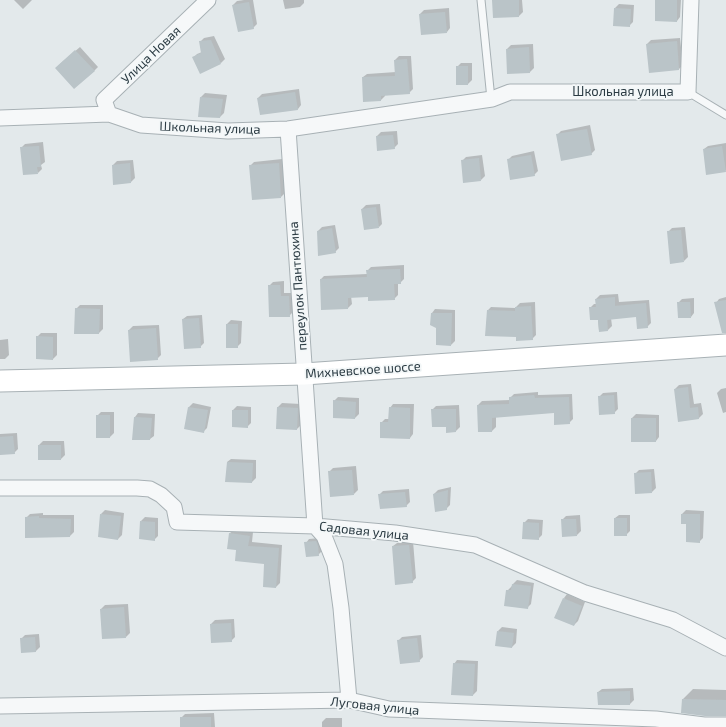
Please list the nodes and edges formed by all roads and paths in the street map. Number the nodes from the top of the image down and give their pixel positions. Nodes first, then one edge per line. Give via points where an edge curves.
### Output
1 (208, 0) edge
2 (481, 0) edge
3 (690, 0) edge
4 (688, 92) junction
5 (492, 99) junction
6 (109, 114) junction
7 (726, 115) edge
8 (0, 118) edge
9 (288, 129) junction
10 (726, 345) edge
11 (304, 374) junction
12 (0, 381) edge
13 (0, 488) edge
14 (315, 526) junction
15 (726, 648) edge
16 (349, 700) junction
17 (0, 706) edge
18 (726, 725) edge

1 - 6 street, Улица Новая via 104,100
2 - 5 lane
3 - 4 street, Школьная улица
4 - 5 street, Школьная улица via 510,92
4 - 7 lane
5 - 9 street, Школьная улица
6 - 8 street, Школьная улица
6 - 9 street, Школьная улица via 141,125 228,131
9 - 11 street, переулок Пантюхина
10 - 11 street, Михневское шоссе
11 - 12 street, Михневское шоссе
11 - 14 street, переулок Пантюхина
13 - 14 street, Садовая улица via 150,489 174,507 177,522
14 - 15 street, Садовая улица via 395,533 475,545 585,593 673,620
14 - 16 street via 324,536 335,564
16 - 17 street, Луговая улица
16 - 18 street, Луговая улица via 389,709 656,719

